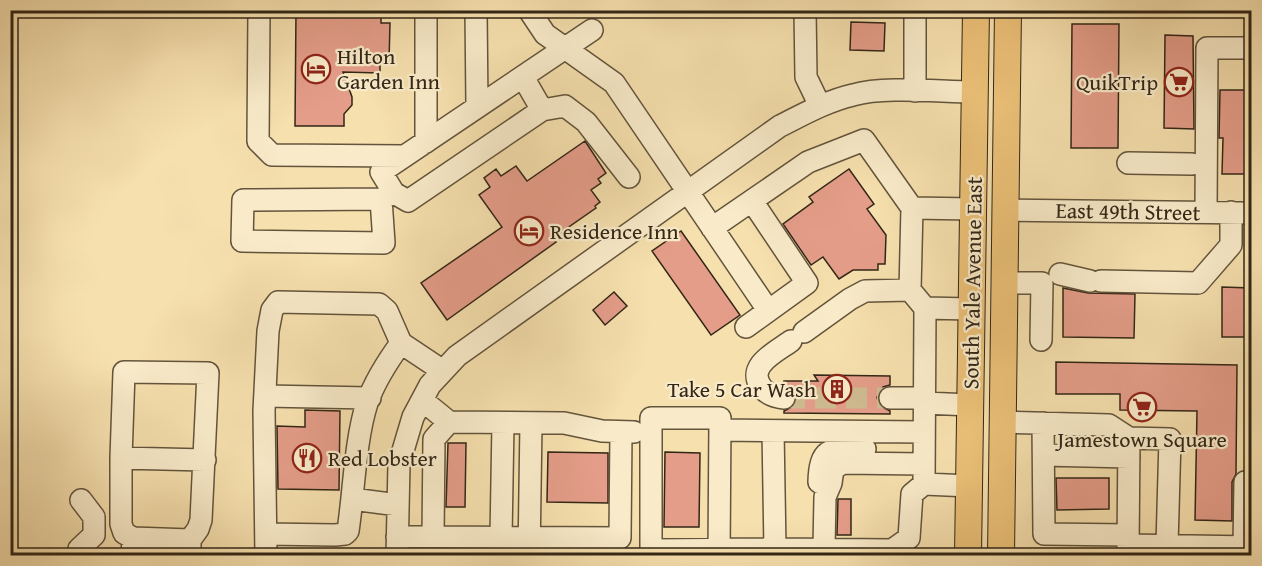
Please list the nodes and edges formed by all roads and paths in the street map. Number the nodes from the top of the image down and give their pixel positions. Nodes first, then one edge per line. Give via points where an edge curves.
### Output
1 (259, 10) edge
2 (426, 10) edge
3 (476, 10) edge
4 (529, 10) edge
5 (805, 10) edge
6 (915, 10) edge
7 (976, 10) edge
8 (1008, 10) edge
9 (592, 30) dead end
10 (565, 48) junction
11 (1251, 48) edge
12 (523, 77) junction
13 (915, 91) junction
14 (974, 92) junction
15 (820, 106) junction
16 (477, 107) junction
17 (542, 110) junction
18 (426, 142) junction
19 (405, 156) junction
20 (1128, 163) dead end
21 (1192, 164) dead end
22 (628, 177) dead end
23 (687, 191) junction
24 (387, 196) junction
25 (752, 201) junction
26 (912, 208) junction
27 (973, 209) junction
28 (1005, 210) junction
29 (1206, 212) junction
30 (1241, 212) edge
31 (712, 228) junction
32 (1060, 274) dead end
33 (1004, 283) junction
34 (910, 290) junction
35 (925, 308) junction
36 (971, 309) junction
37 (768, 310) junction
38 (746, 327) dead end
39 (1041, 340) dead end
40 (401, 343) junction
41 (443, 371) junction
42 (265, 396) junction
43 (370, 398) junction
44 (784, 398) tunnel mouth
45 (890, 398) tunnel mouth
46 (422, 400) junction
47 (924, 401) junction
48 (971, 405) junction
49 (449, 422) junction
50 (1002, 422) junction
51 (503, 423) junction
52 (531, 423) junction
53 (1043, 423) junction
54 (720, 430) junction
55 (773, 431) junction
56 (621, 432) junction
57 (651, 433) junction
58 (1129, 447) junction
59 (1044, 455) junction
60 (121, 458) junction
61 (924, 458) junction
62 (205, 460) junction
63 (1248, 482) edge
64 (970, 486) junction
65 (352, 499) junction
66 (81, 500) dead end
67 (398, 505) junction
68 (266, 534) junction
69 (433, 537) junction
70 (501, 537) junction
71 (1128, 545) edge
72 (397, 546) edge
73 (529, 546) edge
74 (133, 547) edge
75 (1242, 547) edge
76 (190, 548) edge
77 (79, 549) dead end
78 (824, 549) junction
79 (1178, 549) edge
80 (774, 552) edge
81 (651, 553) edge
82 (719, 553) edge
83 (266, 555) edge
84 (968, 555) edge
85 (1000, 555) edge

1 - 19 street via 258,141 272,155
2 - 18 street
3 - 16 street
4 - 10 street via 545,34
5 - 15 street via 806,77
6 - 13 street
7 - 14 main road, South Yale Avenue East
8 - 28 main road, South Yale Avenue East
9 - 10 street
10 - 12 street
10 - 23 street via 614,83
11 - 29 street via 1207,48
12 - 16 street
12 - 17 street
13 - 14 street
13 - 15 street via 856,94
14 - 27 main road, South Yale Avenue East
15 - 23 street via 780,126
16 - 18 street
17 - 22 street via 565,106 572,111 586,122
17 - 24 street via 408,201
18 - 19 street
19 - 24 street via 381,172
20 - 21 street
23 - 31 street
23 - 41 street via 457,356
24 - 24 street via 384,243 242,241 243,200
25 - 26 street via 808,162 864,140
25 - 31 street
25 - 37 street via 807,283
26 - 27 street
26 - 34 street
27 - 28 main road
27 - 36 main road, South Yale Avenue East
28 - 29 street, East 49th Street
28 - 33 main road, South Yale Avenue East
29 - 30 street, East 49th Street
30 - 32 street via 1232,245 1198,283 1095,281
31 - 37 street
33 - 39 street via 1042,283
33 - 50 main road, South Yale Avenue East
34 - 35 street
34 - 44 street via 865,291 763,362 757,373 758,381 770,395
35 - 36 street
35 - 47 street
36 - 48 main road, South Yale Avenue East
37 - 38 street
40 - 41 street
40 - 42 street via 387,311 379,304 278,302 272,310 268,331
40 - 43 street via 384,366
41 - 46 street via 429,385
42 - 43 street
42 - 68 street
43 - 65 street
45 - 47 street
46 - 49 street
46 - 67 street via 412,417 399,464
47 - 48 street
47 - 61 street
48 - 64 main road, South Yale Avenue East
49 - 51 street
49 - 69 street via 434,439
50 - 53 street
50 - 85 main road, South Yale Avenue East
51 - 52 street
51 - 70 street
52 - 56 street via 564,423
52 - 73 street
53 - 58 street via 1109,425
53 - 59 street
54 - 55 street
54 - 57 street via 720,418 651,418
54 - 82 street
55 - 61 street
55 - 80 street
56 - 57 street
56 - 73 street via 620,538
57 - 81 street
58 - 59 street
58 - 71 street
58 - 79 street via 1170,439
59 - 71 street via 1044,534
60 - 62 street
60 - 62 street via 124,372 208,373
60 - 74 street via 121,524
61 - 64 street
61 - 78 street via 912,494 909,538 892,550
61 - 78 street via 837,449 826,454 820,463 819,484 825,496
62 - 76 street via 201,520
63 - 75 street
64 - 84 main road, South Yale Avenue East
65 - 67 street
65 - 68 street via 345,534
66 - 77 street via 94,517 94,535
67 - 72 street
68 - 83 street
69 - 70 street
69 - 72 street
70 - 73 street
71 - 79 street
74 - 76 street
75 - 79 street
78 - 80 street
80 - 82 street
81 - 82 street

